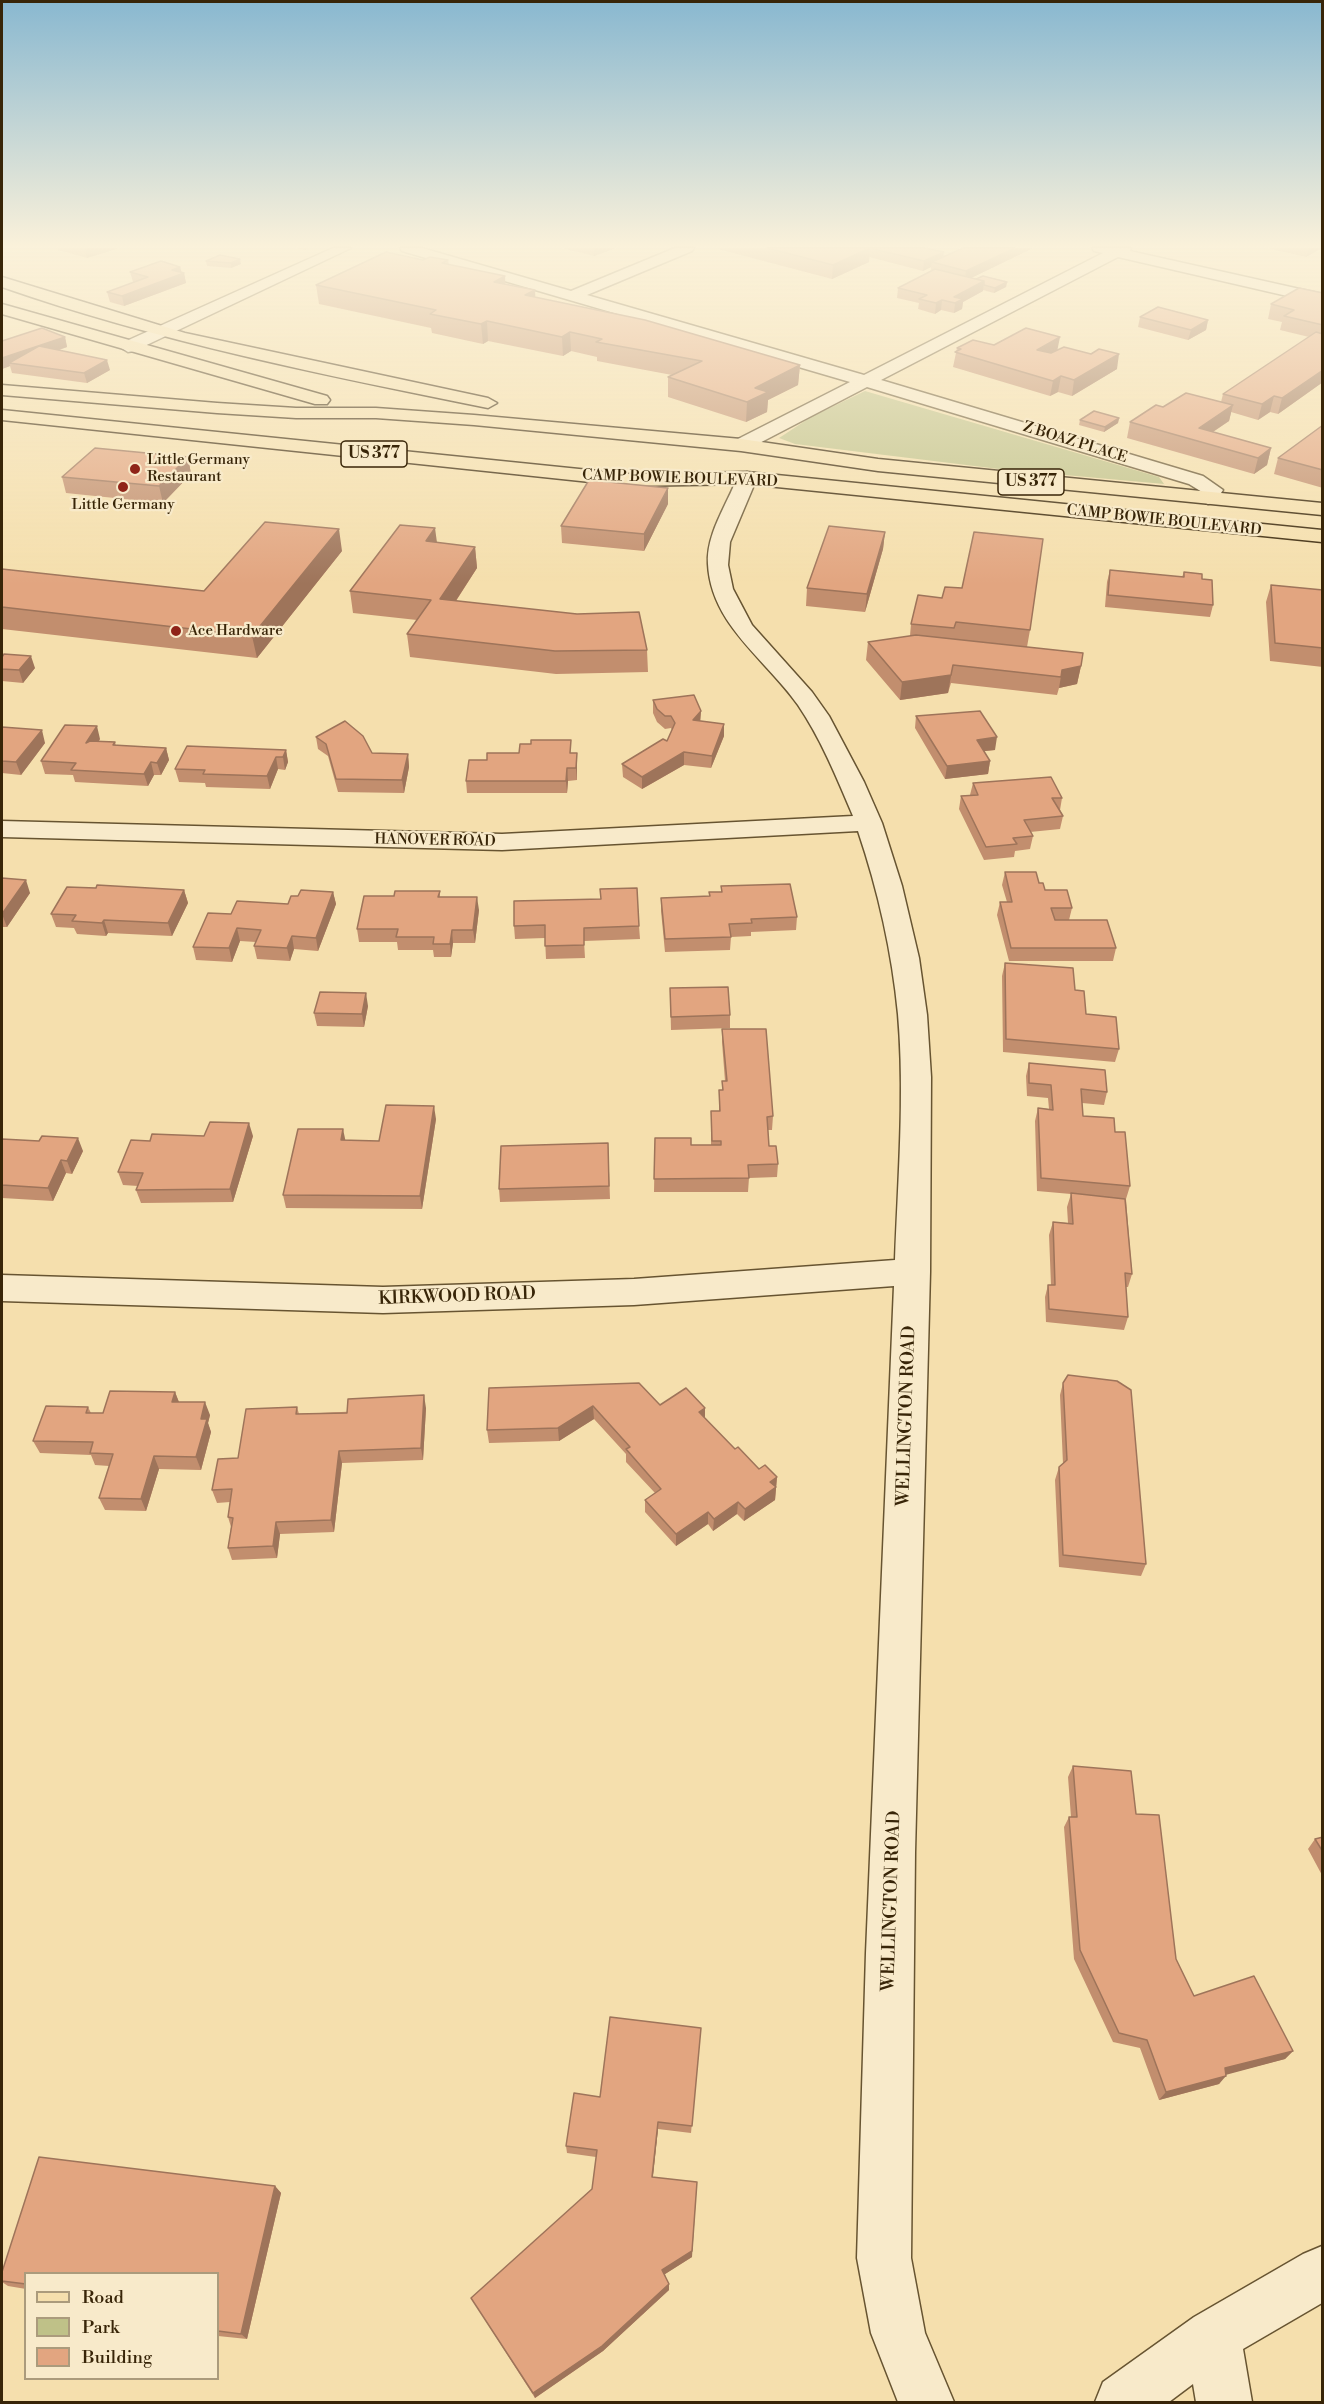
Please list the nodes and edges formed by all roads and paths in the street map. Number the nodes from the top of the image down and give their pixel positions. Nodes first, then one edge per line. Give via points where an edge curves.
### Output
1 (179, 360) edge
2 (284, 360) edge
3 (794, 360) edge
4 (906, 360) edge
5 (866, 381) junction
6 (2, 390) edge
7 (376, 413) junction
8 (2, 415) edge
9 (492, 440) dead end
10 (578, 456) dead end
11 (744, 462) junction
12 (1052, 484) junction
13 (1208, 498) junction
14 (975, 502) junction
15 (1323, 509) edge
16 (1316, 536) edge
17 (869, 823) junction
18 (2, 829) edge
19 (913, 1272) junction
20 (2, 1288) edge
21 (1323, 2273) edge
22 (1213, 2336) junction
23 (926, 2403) edge
24 (1123, 2403) edge
25 (1224, 2403) edge

1 - 7 main road
2 - 11 main road via 553,416
3 - 5 street, Z BOAZ PLACE
4 - 5 street
5 - 11 street
5 - 13 street, Z BOAZ PLACE via 1196,480 1213,490
6 - 7 main road, CAMP BOWIE BOULEVARD / US 377 via 285,412
7 - 9 main road
7 - 11 main road, CAMP BOWIE BOULEVARD / US 377
8 - 11 main road, CAMP BOWIE BOULEVARD / US 377 via 628,480
10 - 11 main road
11 - 12 main road, CAMP BOWIE BOULEVARD / US 377 via 879,465
11 - 12 main road via 759,473
11 - 14 main road, CAMP BOWIE BOULEVARD / US 377
11 - 17 street, WELLINGTON ROAD via 719,541 718,568 734,615 766,658 809,703
12 - 13 main road, CAMP BOWIE BOULEVARD / US 377
13 - 14 main road via 1176,511 1026,499
13 - 15 main road, CAMP BOWIE BOULEVARD / US 377
13 - 16 main road via 1230,512
14 - 16 main road, CAMP BOWIE BOULEVARD / US 377
17 - 18 street, HANOVER ROAD via 502,842
17 - 19 street, WELLINGTON ROAD via 900,930 911,999 915,1085
19 - 20 street, KIRKWOOD ROAD via 634,1292 382,1300
19 - 23 street, WELLINGTON ROAD via 885,2258 898,2333
21 - 22 street
22 - 24 street
22 - 25 street

